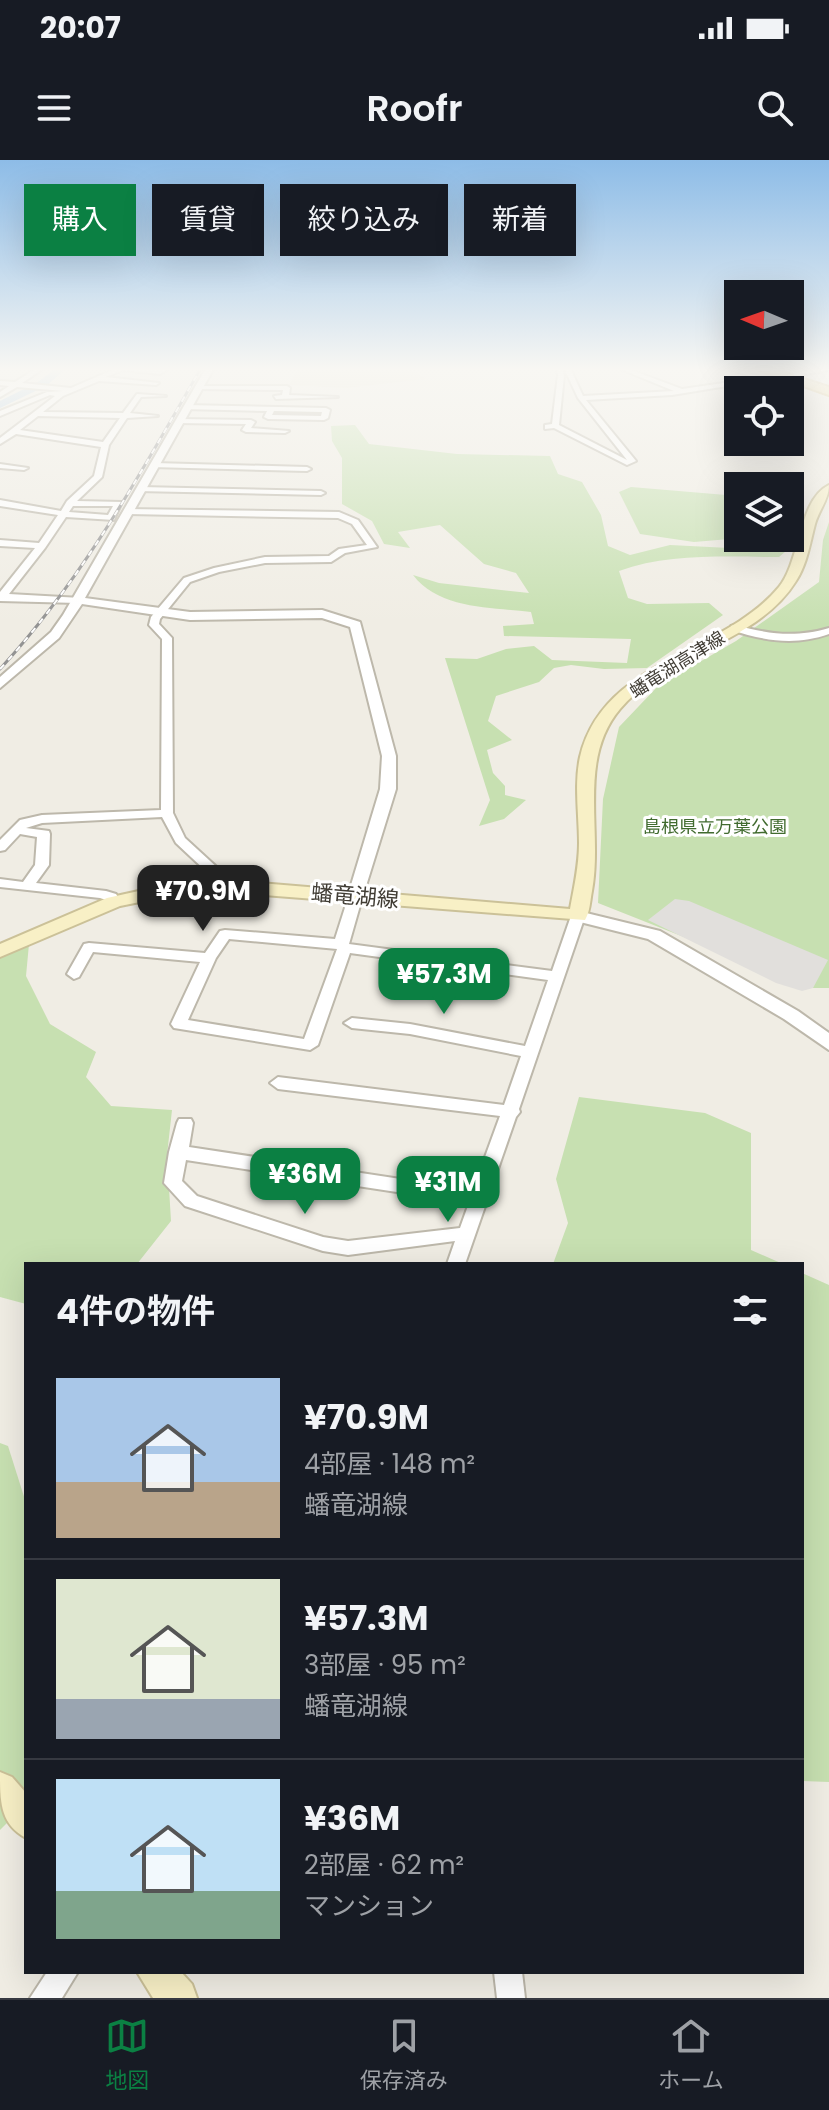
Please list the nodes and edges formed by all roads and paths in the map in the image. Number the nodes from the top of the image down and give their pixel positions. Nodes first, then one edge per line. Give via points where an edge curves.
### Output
1 (103, 454) edge
2 (160, 454) edge
3 (608, 454) edge
4 (626, 454) edge
5 (154, 465) junction
6 (0, 466) edge
7 (24, 468) dead end
8 (307, 469) dead end
9 (829, 488) edge
10 (140, 489) junction
11 (321, 493) dead end
12 (70, 503) junction
13 (3, 506) edge
14 (128, 511) junction
15 (63, 513) junction
16 (0, 543) edge
17 (42, 546) junction
18 (1, 597) edge
19 (78, 600) junction
20 (160, 613) junction
21 (735, 628) junction
22 (829, 631) edge
23 (0, 684) edge
24 (167, 813) junction
25 (16, 830) junction
26 (0, 847) edge
27 (0, 883) edge
28 (212, 885) junction
29 (27, 886) junction
30 (356, 895) junction
31 (114, 902) junction
32 (578, 916) junction
33 (342, 946) junction
34 (0, 951) edge
35 (209, 958) junction
36 (74, 974) dead end
37 (557, 976) junction
38 (352, 1023) dead end
39 (829, 1043) edge
40 (530, 1052) junction
41 (278, 1083) dead end
42 (512, 1112) junction
43 (185, 1123) dead end
44 (177, 1152) junction
45 (480, 1198) junction
46 (466, 1236) junction
47 (457, 1262) edge
48 (0, 1789) edge
49 (24, 1818) edge
50 (62, 1974) edge
51 (158, 1974) edge
52 (508, 1974) edge
53 (44, 1998) edge
54 (178, 1998) edge
55 (511, 1998) edge

1 - 12 street via 98,477
2 - 5 street
3 - 4 street via 632,461
5 - 8 street
5 - 10 street
6 - 7 street
9 - 21 main road, 蟠竜湖高津線 via 814,510 795,576 772,602
10 - 11 street
10 - 14 street
12 - 15 street
12 - 15 street via 119,504 111,518
13 - 15 street
14 - 19 street
14 - 20 street via 339,515 355,522 373,547 342,551 331,559 265,560 217,570 187,580
15 - 17 street
16 - 17 street
17 - 18 street
18 - 19 street
19 - 20 street
19 - 23 street via 55,635
20 - 24 street via 154,625 167,638
20 - 30 street via 322,613 356,625 390,772
21 - 22 street via 802,640
21 - 32 main road, 蟠竜湖高津線 via 633,688 596,732 588,758 588,859
24 - 25 street via 42,819
24 - 28 street via 179,842 214,871
25 - 26 street
25 - 29 street via 44,834 42,865
27 - 29 street
28 - 30 main road, 蟠竜湖線
28 - 31 main road, 蟠竜湖線
29 - 31 street via 101,894
30 - 32 main road, 蟠竜湖線
30 - 33 street
31 - 34 main road, 蟠竜湖線
32 - 37 street
32 - 39 street via 654,935
33 - 35 street via 225,934
33 - 35 street via 310,1045 179,1024
33 - 37 street
35 - 36 street via 89,947
37 - 40 street
38 - 40 street
40 - 42 street
41 - 42 street
42 - 45 street
43 - 44 street
44 - 45 street
44 - 46 street via 173,1183 191,1201 323,1244 348,1248
45 - 46 street
46 - 47 street
48 - 49 main road
50 - 53 street
51 - 54 main road
52 - 55 street

